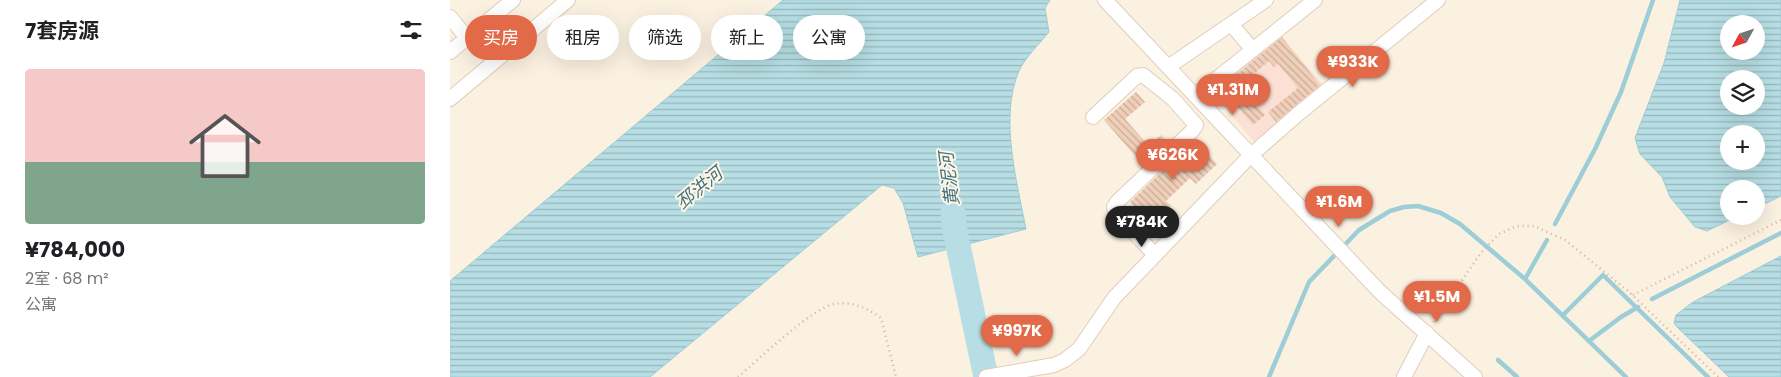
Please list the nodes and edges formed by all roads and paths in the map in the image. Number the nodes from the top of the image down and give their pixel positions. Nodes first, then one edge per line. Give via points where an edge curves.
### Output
1 (513, 0) edge
2 (568, 0) edge
3 (1105, 0) edge
4 (1266, 0) edge
5 (1315, 0) edge
6 (1438, 0) edge
7 (495, 15) edge
8 (450, 17) edge
9 (1231, 24) junction
10 (465, 36) edge
11 (465, 39) edge
12 (451, 48) edge
13 (1253, 50) junction
14 (1168, 67) junction
15 (1195, 96) junction
16 (450, 99) edge
17 (1093, 117) dead end
18 (1250, 156) junction
19 (1781, 220) edge
20 (1155, 255) junction
21 (1633, 296) junction
22 (1427, 333) junction
23 (738, 377) edge
24 (896, 377) edge
25 (986, 377) edge
26 (1404, 377) edge
27 (1475, 377) edge
28 (1718, 377) edge

1 - 7 street
2 - 16 street
3 - 14 street
4 - 9 street
5 - 13 street
6 - 18 street
8 - 10 street
9 - 13 street
9 - 14 street
11 - 12 street
13 - 15 street
14 - 15 street
15 - 18 street
17 - 20 street via 1142,75 1173,99 1196,126 1114,207
18 - 20 street
18 - 22 street via 1380,292
19 - 21 path
20 - 25 street via 1114,298 1079,349 1065,360 1054,365
21 - 22 path via 1565,240 1534,226 1518,226 1499,234 1485,250
21 - 28 path
22 - 26 street
22 - 27 street
23 - 24 path via 812,314 833,304 850,304 866,308 881,318

